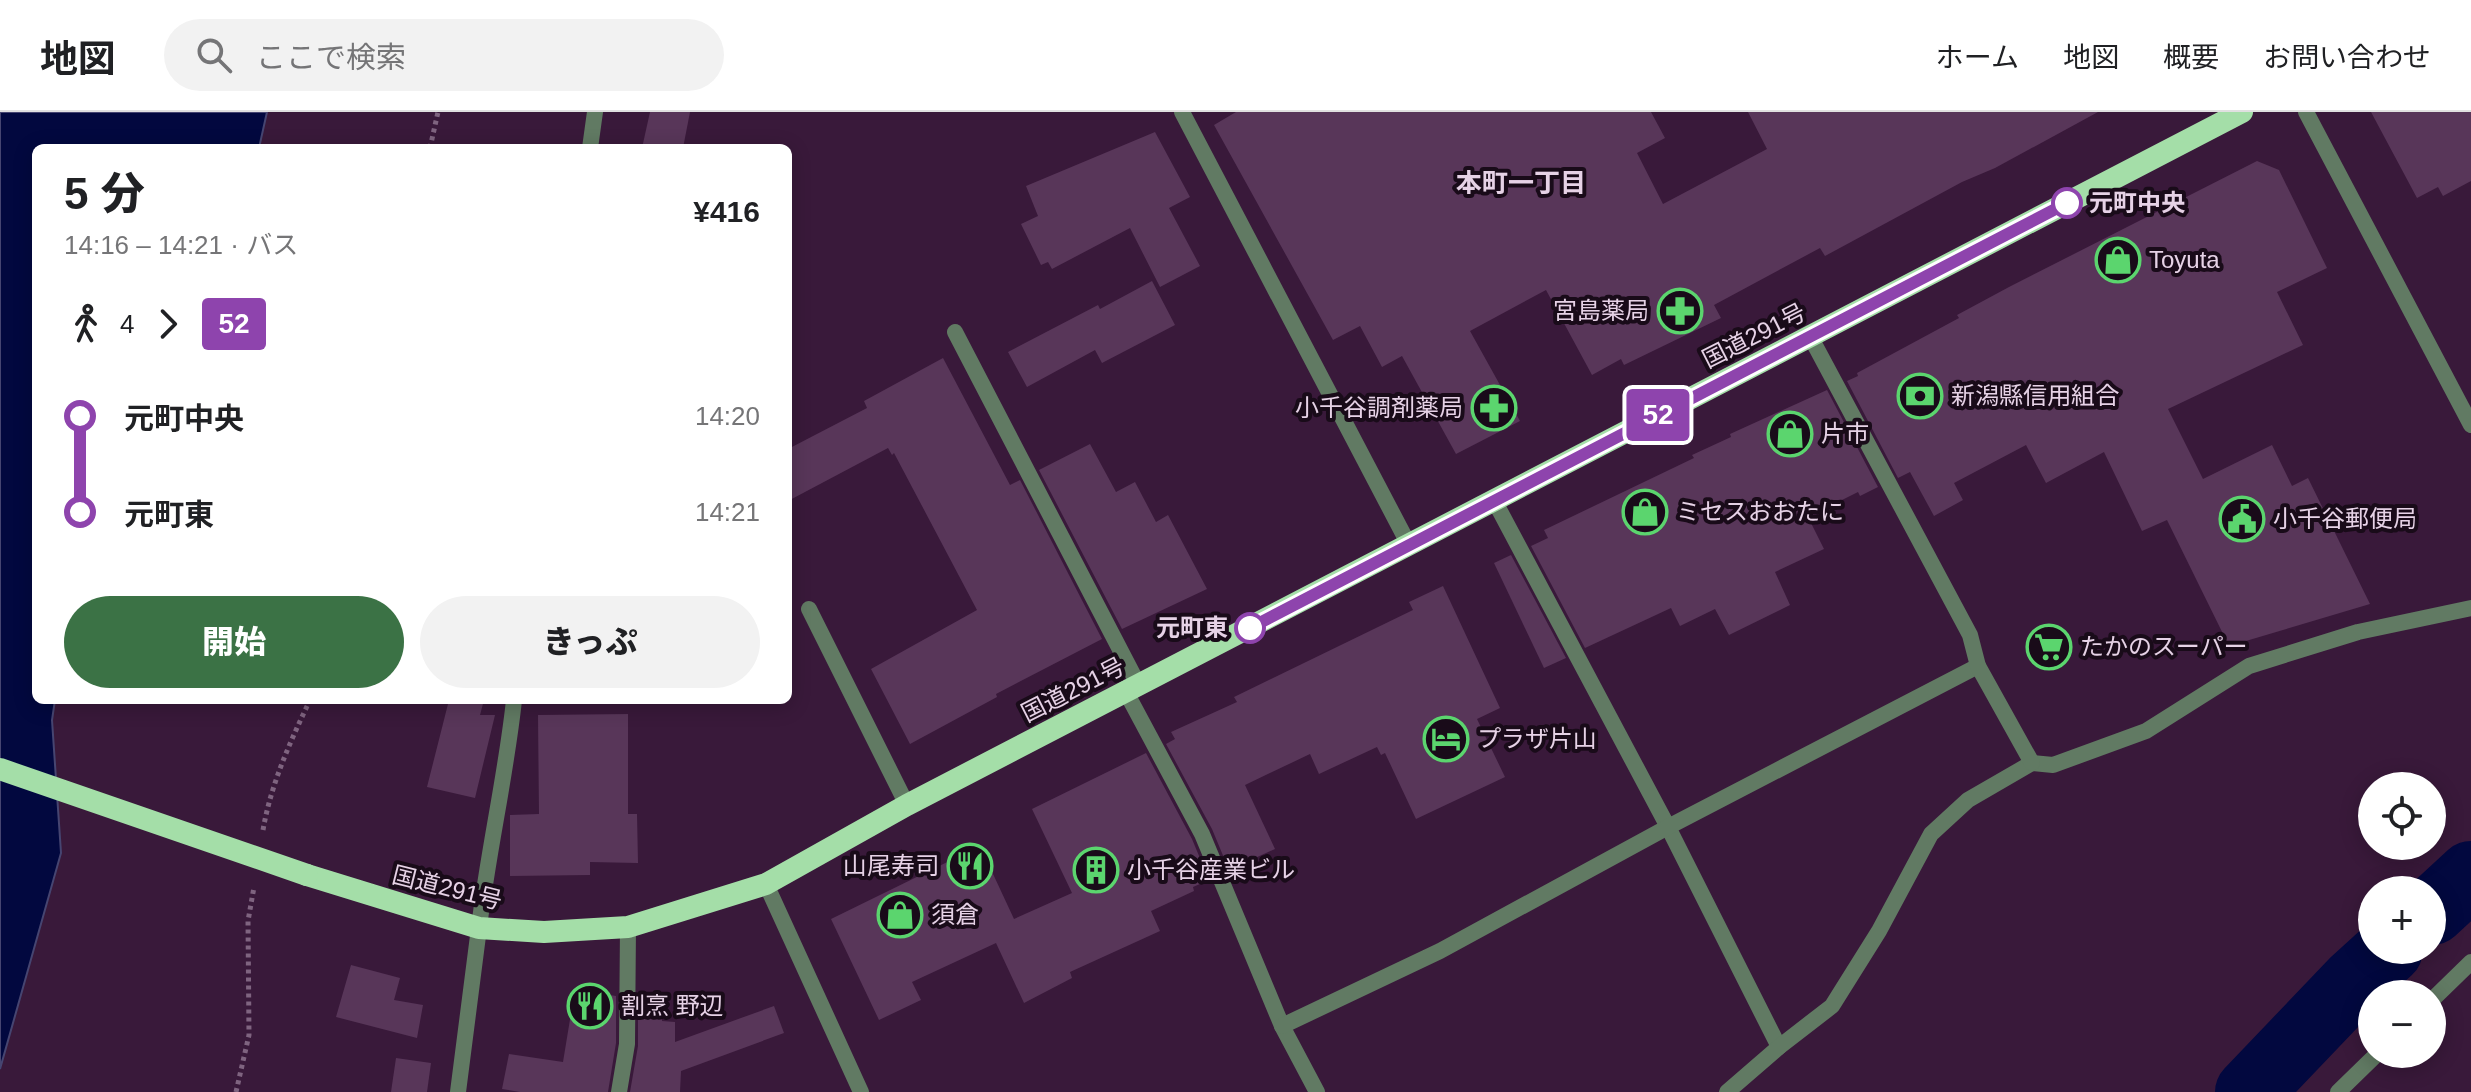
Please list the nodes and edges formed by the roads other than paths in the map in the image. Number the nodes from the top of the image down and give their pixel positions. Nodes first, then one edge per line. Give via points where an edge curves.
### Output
1 (595, 112) edge
2 (1182, 112) edge
3 (2242, 112) edge
4 (2306, 112) edge
5 (591, 144) edge
6 (955, 332) dead end
7 (1810, 336) junction
8 (2471, 425) edge
9 (1494, 500) junction
10 (1409, 545) junction
11 (2471, 608) edge
12 (809, 609) dead end
13 (1978, 666) junction
14 (1132, 689) junction
15 (514, 704) edge
16 (2032, 763) junction
17 (0, 769) edge
18 (907, 805) junction
19 (1668, 827) junction
20 (766, 884) junction
21 (628, 927) junction
22 (479, 928) junction
23 (2471, 962) edge
24 (2446, 986) edge
25 (1282, 1026) junction
26 (1779, 1047) junction
27 (2363, 1068) edge
28 (458, 1092) edge
29 (619, 1092) edge
30 (861, 1092) edge
31 (1317, 1092) edge
32 (1727, 1092) edge
33 (2338, 1092) edge

1 - 5 street
2 - 10 street
3 - 7 highway, 国道291号
4 - 8 street
6 - 14 street
7 - 9 highway, 国道291号
7 - 13 street via 1970,635
9 - 10 highway, 国道291号
9 - 19 street
10 - 14 highway, 国道291号
11 - 16 street via 2358,632 2249,666 2146,731 2053,765
12 - 18 street
13 - 16 street
13 - 19 street
14 - 18 highway, 国道291号
14 - 25 street via 1202,834
15 - 22 street
16 - 26 street via 1968,800 1931,834 1832,1006
17 - 22 highway, 国道291号, bridge
18 - 20 highway, 国道291号
19 - 25 street via 1440,951
19 - 26 street
20 - 21 highway, 国道291号
20 - 30 street
21 - 22 highway, 国道291号 via 544,932
21 - 29 street via 627,1044
22 - 28 street
23 - 24 street
25 - 31 street
26 - 32 street
27 - 33 street

